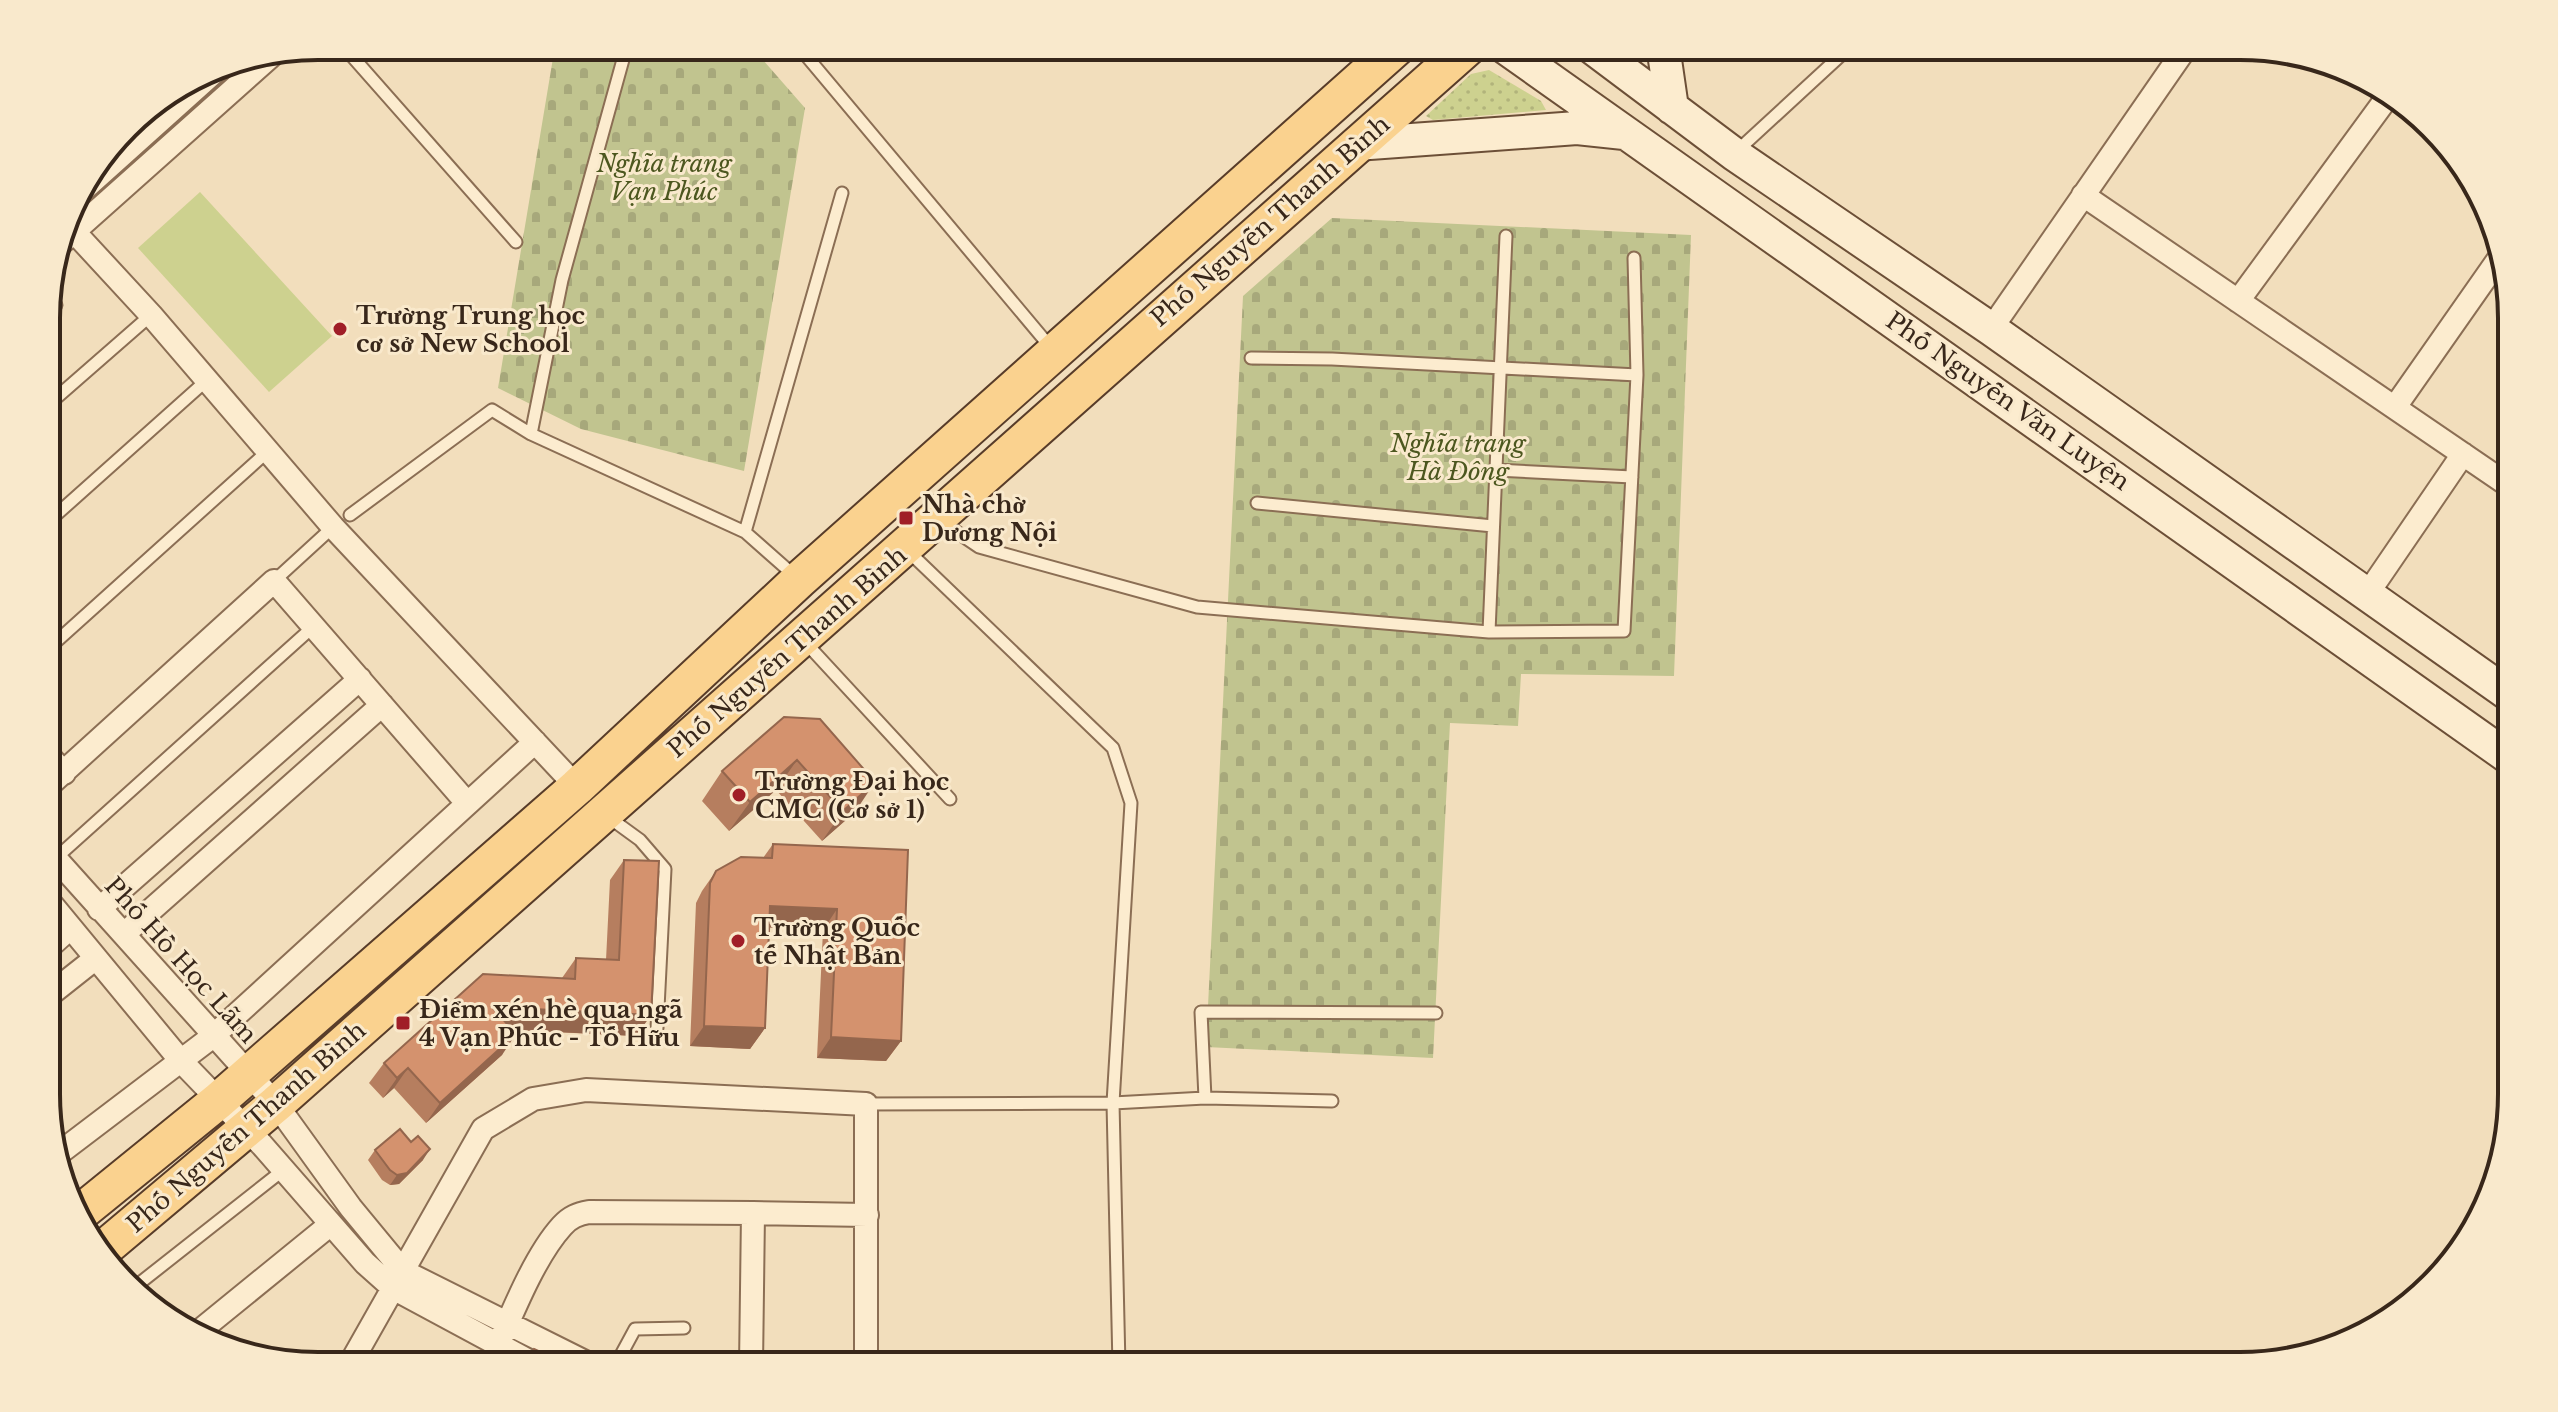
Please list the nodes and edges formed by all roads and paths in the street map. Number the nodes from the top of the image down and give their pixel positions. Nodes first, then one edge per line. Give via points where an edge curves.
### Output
1 (355, 60) edge
2 (623, 60) edge
3 (810, 60) edge
4 (1382, 60) edge
5 (1453, 60) edge
6 (1523, 60) edge
7 (1609, 60) edge
8 (1665, 60) edge
9 (1836, 60) edge
10 (2177, 60) edge
11 (257, 68) edge
12 (2383, 104) edge
13 (1672, 108) junction
14 (1628, 133) junction
15 (1356, 144) junction
16 (1734, 154) junction
17 (842, 193) dead end
18 (2083, 195) junction
19 (79, 223) edge
20 (1506, 236) dead end
21 (73, 239) edge
22 (516, 242) dead end
23 (1634, 258) dead end
24 (2493, 267) edge
25 (2238, 301) junction
26 (151, 315) junction
27 (1991, 329) junction
28 (1056, 353) junction
29 (1251, 358) dead end
30 (1500, 368) junction
31 (1637, 375) junction
32 (207, 380) junction
33 (60, 395) edge
34 (2395, 407) junction
35 (531, 434) junction
36 (268, 451) junction
37 (2463, 454) junction
38 (1496, 470) junction
39 (1632, 477) junction
40 (2497, 477) edge
41 (1257, 503) dead end
42 (60, 511) edge
43 (939, 520) junction
44 (342, 521) junction
45 (1493, 526) junction
46 (745, 532) junction
47 (905, 548) junction
48 (799, 580) junction
49 (274, 581) junction
50 (2366, 596) junction
51 (314, 626) junction
52 (1489, 632) junction
53 (60, 638) edge
54 (802, 639) junction
55 (360, 679) junction
56 (2497, 686) edge
57 (382, 705) junction
58 (535, 742) junction
59 (2497, 749) edge
60 (60, 776) edge
61 (577, 787) junction
62 (950, 799) dead end
63 (467, 803) junction
64 (603, 814) junction
65 (60, 847) edge
66 (60, 863) edge
67 (99, 909) junction
68 (60, 915) edge
69 (70, 928) junction
70 (124, 934) junction
71 (60, 937) edge
72 (96, 958) junction
73 (60, 986) edge
74 (1436, 1013) dead end
75 (657, 1028) dead end
76 (212, 1037) junction
77 (181, 1061) junction
78 (248, 1073) junction
79 (1205, 1098) junction
80 (218, 1101) junction
81 (1332, 1101) dead end
82 (1113, 1103) junction
83 (276, 1104) junction
84 (866, 1104) junction
85 (246, 1129) junction
86 (66, 1148) edge
87 (282, 1171) junction
88 (87, 1207) edge
89 (753, 1213) junction
90 (867, 1215) junction
91 (331, 1224) junction
92 (109, 1245) edge
93 (398, 1279) junction
94 (142, 1281) edge
95 (509, 1323) junction
96 (206, 1325) edge
97 (684, 1328) dead end
98 (357, 1352) edge
99 (489, 1352) edge
100 (496, 1352) edge
101 (565, 1352) edge
102 (623, 1352) edge
103 (751, 1352) edge
104 (866, 1352) edge
105 (1119, 1352) edge

1 - 22 lane
2 - 35 lane via 562,280
3 - 28 lane
4 - 28 main road, Phố Nguyễn Thanh Bình
5 - 15 main road, Phố Nguyễn Thanh Bình
6 - 14 main road, Phố Nguyễn Văn Luyện
7 - 13 main road, Phố Nguyễn Văn Luyện
8 - 13 main road
9 - 16 lane
10 - 18 street
11 - 19 street
12 - 25 street
13 - 16 main road, Phố Nguyễn Văn Luyện
14 - 15 main road via 1577,128
14 - 59 main road, Phố Nguyễn Văn Luyện
15 - 43 main road, Phố Nguyễn Thanh Bình
16 - 27 main road, Phố Nguyễn Văn Luyện
17 - 46 lane
18 - 25 street
18 - 27 street
20 - 30 lane
21 - 26 street
23 - 31 lane
24 - 34 street
25 - 34 street
26 - 32 street
26 - 33 lane
27 - 50 main road, Phố Nguyễn Văn Luyện
28 - 48 main road, Phố Nguyễn Thanh Bình
29 - 30 lane
30 - 31 lane
30 - 38 lane
31 - 39 lane
32 - 36 street
32 - 42 lane
34 - 37 street
35 - 44 lane via 492,410
35 - 46 lane
36 - 44 street
36 - 53 lane
37 - 40 street
37 - 50 street
38 - 39 lane
38 - 45 lane
39 - 52 lane via 1624,631
41 - 45 lane
43 - 47 main road, Phố Nguyễn Thanh Bình
43 - 52 lane via 979,547 1197,607
44 - 49 lane
44 - 58 street
45 - 52 lane
46 - 48 lane
47 - 54 main road, Phố Nguyễn Thanh Bình
47 - 82 lane via 1113,748 1131,803
48 - 61 main road, Phố Nguyễn Thanh Bình
49 - 51 street
49 - 60 street
50 - 56 main road, Phố Nguyễn Văn Luyện
51 - 55 street
51 - 65 lane
54 - 62 lane
54 - 64 main road, Phố Nguyễn Thanh Bình
55 - 57 street
55 - 67 street
57 - 63 street
57 - 70 street
58 - 61 street
58 - 63 street
61 - 78 main road, Phố Nguyễn Thanh Bình
63 - 76 street
64 - 75 lane via 640,840 665,869
64 - 83 main road, Phố Nguyễn Thanh Bình
66 - 67 street, Phố Hồ Học Lãm
67 - 70 street, Phố Hồ Học Lãm
68 - 69 street
69 - 71 street
69 - 72 street
70 - 76 street, Phố Hồ Học Lãm
72 - 73 street
72 - 77 street
74 - 79 lane via 1201,1012
76 - 77 street
76 - 78 street, Phố Hồ Học Lãm
77 - 80 street
77 - 86 street
78 - 80 main road, Phố Nguyễn Thanh Bình
78 - 83 street, Phố Hồ Học Lãm
79 - 81 lane
79 - 82 lane
80 - 85 street
80 - 88 main road, Phố Nguyễn Thanh Bình
82 - 84 lane
82 - 105 lane
83 - 85 main road, Phố Nguyễn Thanh Bình
83 - 93 street, Phố Hồ Học Lãm
84 - 90 street
84 - 93 street via 586,1090 533,1099 483,1129
85 - 87 street
85 - 92 main road, Phố Nguyễn Thanh Bình
87 - 91 street
87 - 94 lane
89 - 90 street
89 - 95 street via 577,1214 562,1226
89 - 103 street
90 - 104 street
91 - 93 street
91 - 96 street
93 - 95 street
93 - 98 street
93 - 99 street
95 - 100 street
95 - 101 street
97 - 102 lane via 635,1329

